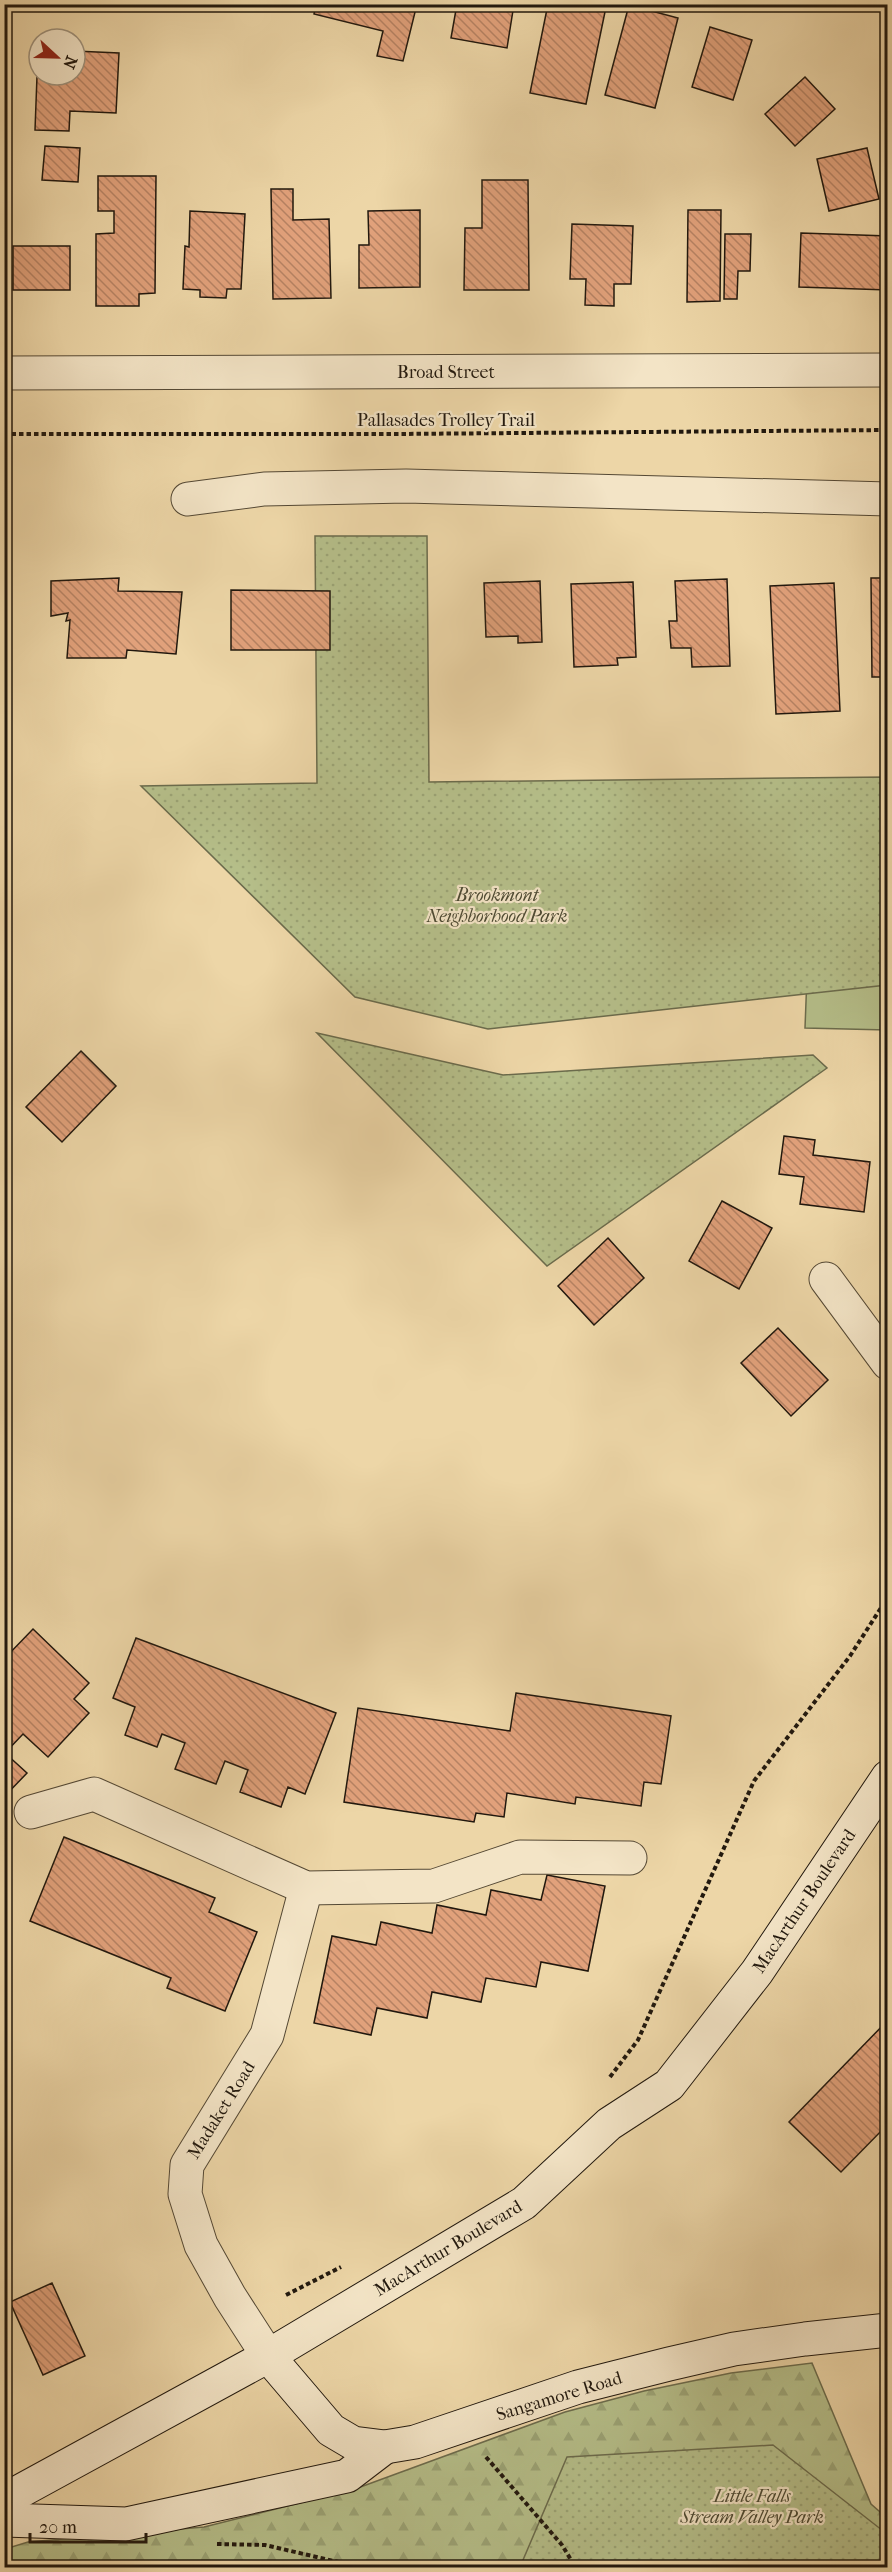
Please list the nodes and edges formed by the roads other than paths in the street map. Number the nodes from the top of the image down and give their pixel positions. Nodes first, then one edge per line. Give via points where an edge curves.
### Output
1 (888, 370) edge
2 (4, 373) edge
3 (188, 499) dead end
4 (888, 499) edge
5 (826, 1279) dead end
6 (888, 1363) edge
7 (888, 1777) edge
8 (31, 1812) dead end
9 (630, 1858) dead end
10 (306, 1888) junction
11 (888, 2330) edge
12 (268, 2356) junction
13 (385, 2447) junction
14 (4, 2500) edge
15 (4, 2520) edge

1 - 2 street, Broad Street
3 - 4 street via 264,489 406,486
5 - 6 street
7 - 12 street, MacArthur Boulevard via 757,1972 669,2085 609,2124 524,2203
8 - 10 street via 94,1794
9 - 10 street via 520,1857 434,1886
10 - 12 street, Madaket Road via 267,2035 188,2165 185,2194 201,2245
11 - 13 street, Sangamore Road via 805,2338 690,2359 578,2386 416,2442
12 - 13 street, Sangamore Road via 331,2430 353,2443
12 - 14 street, MacArthur Boulevard
13 - 15 street via 346,2476 126,2524

